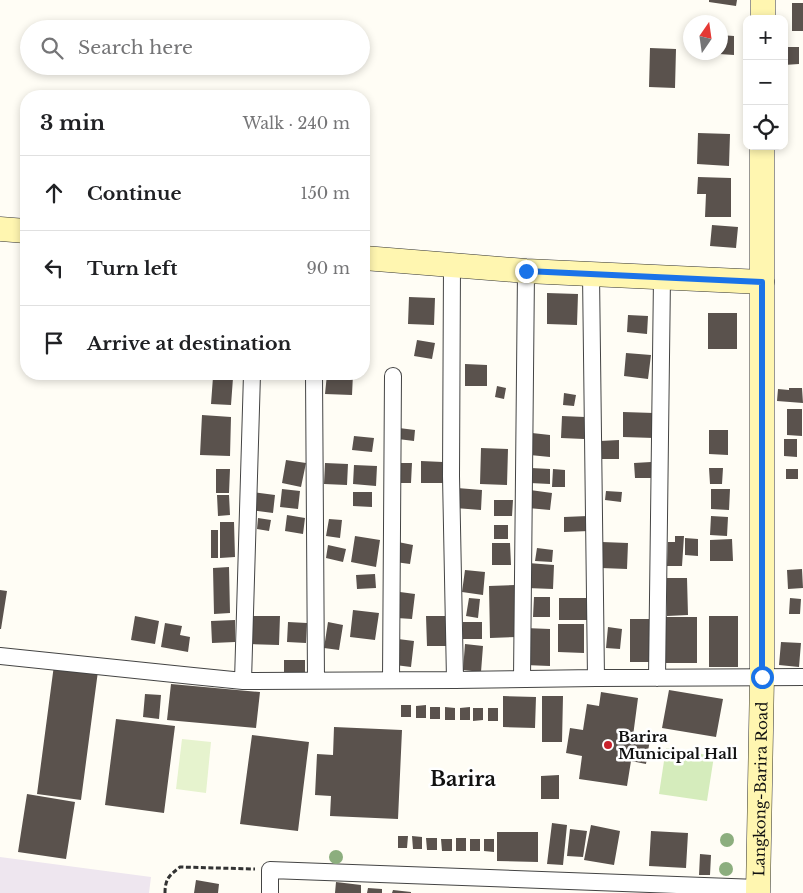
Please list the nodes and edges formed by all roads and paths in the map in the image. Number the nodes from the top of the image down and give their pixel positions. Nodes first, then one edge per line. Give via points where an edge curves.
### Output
1 (762, 0) edge
2 (762, 15) edge
3 (762, 150) edge
4 (0, 229) edge
5 (20, 231) edge
6 (370, 258) edge
7 (452, 265) junction
8 (526, 271) junction
9 (592, 274) junction
10 (662, 277) junction
11 (762, 282) junction
12 (393, 376) dead end
13 (252, 380) edge
14 (314, 380) edge
15 (0, 656) edge
16 (762, 677) junction
17 (803, 677) edge
18 (596, 678) junction
19 (656, 678) junction
20 (522, 679) junction
21 (316, 680) junction
22 (391, 680) junction
23 (455, 680) junction
24 (244, 681) junction
25 (270, 870) junction
26 (522, 886) edge
27 (758, 890) edge
28 (165, 893) edge
29 (270, 893) edge

1 - 2 main road
3 - 11 main road, Langkong-Barira Road
4 - 5 main road
6 - 7 main road
7 - 8 main road
7 - 23 street via 451,476
8 - 9 main road
8 - 20 street
9 - 10 main road
9 - 18 street
10 - 11 main road
10 - 19 street
11 - 16 main road, Langkong-Barira Road
12 - 22 street
13 - 24 street
14 - 21 street
15 - 24 street
16 - 17 street
16 - 19 street
16 - 27 main road, Langkong-Barira Road
18 - 19 street
18 - 20 street
20 - 23 street
21 - 22 street
21 - 24 street
22 - 23 street
25 - 26 street
25 - 28 path via 180,867 169,876
25 - 29 street
26 - 27 street

